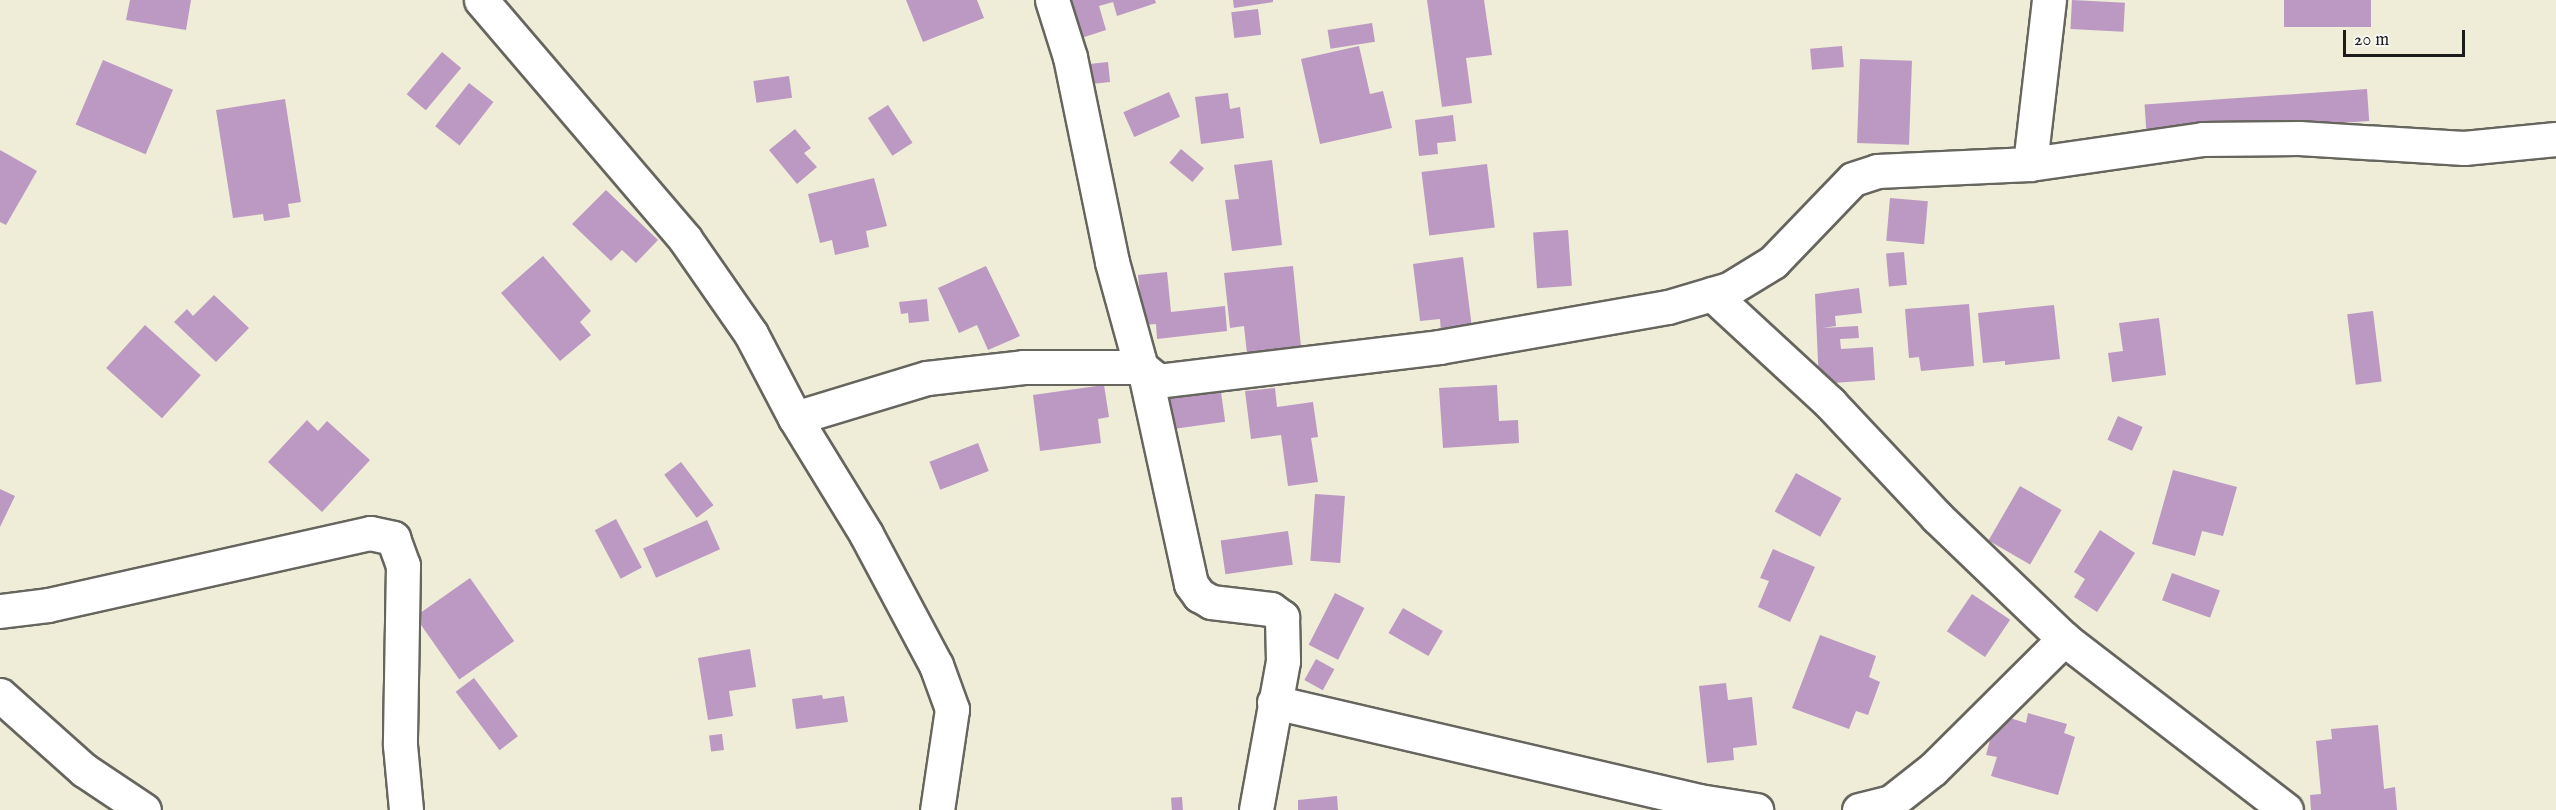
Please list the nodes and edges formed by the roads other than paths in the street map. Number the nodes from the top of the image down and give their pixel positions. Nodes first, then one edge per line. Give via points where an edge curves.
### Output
1 (481, 0) edge
2 (1052, 0) edge
3 (2049, 0) edge
4 (2556, 139) edge
5 (2030, 164) junction
6 (1712, 294) junction
7 (1143, 370) junction
8 (795, 418) junction
9 (0, 611) edge
10 (2064, 639) junction
11 (0, 695) edge
12 (1274, 702) junction
13 (144, 810) edge
14 (406, 810) edge
15 (936, 810) edge
16 (1256, 810) edge
17 (1756, 810) edge
18 (1859, 810) edge
19 (2286, 810) edge

1 - 8 street via 685,239 751,334
2 - 7 street via 1070,57 1112,262
3 - 5 street
4 - 5 street via 2464,147 2290,138 2203,139
5 - 6 street via 1877,171 1853,179 1773,262 1729,290
6 - 7 street via 1668,307 1439,347 1170,381 1158,381
6 - 10 street via 1830,403 1937,517
7 - 8 street via 1023,367 927,378
7 - 12 street via 1191,584 1211,602 1271,609 1282,616 1282,661
8 - 15 street via 866,534 936,665 952,709
9 - 14 street via 48,605 370,533 393,538 403,565 400,745
10 - 18 street via 1933,769 1891,802
10 - 19 street
11 - 13 street via 84,770
12 - 16 street
12 - 17 street via 1699,801

